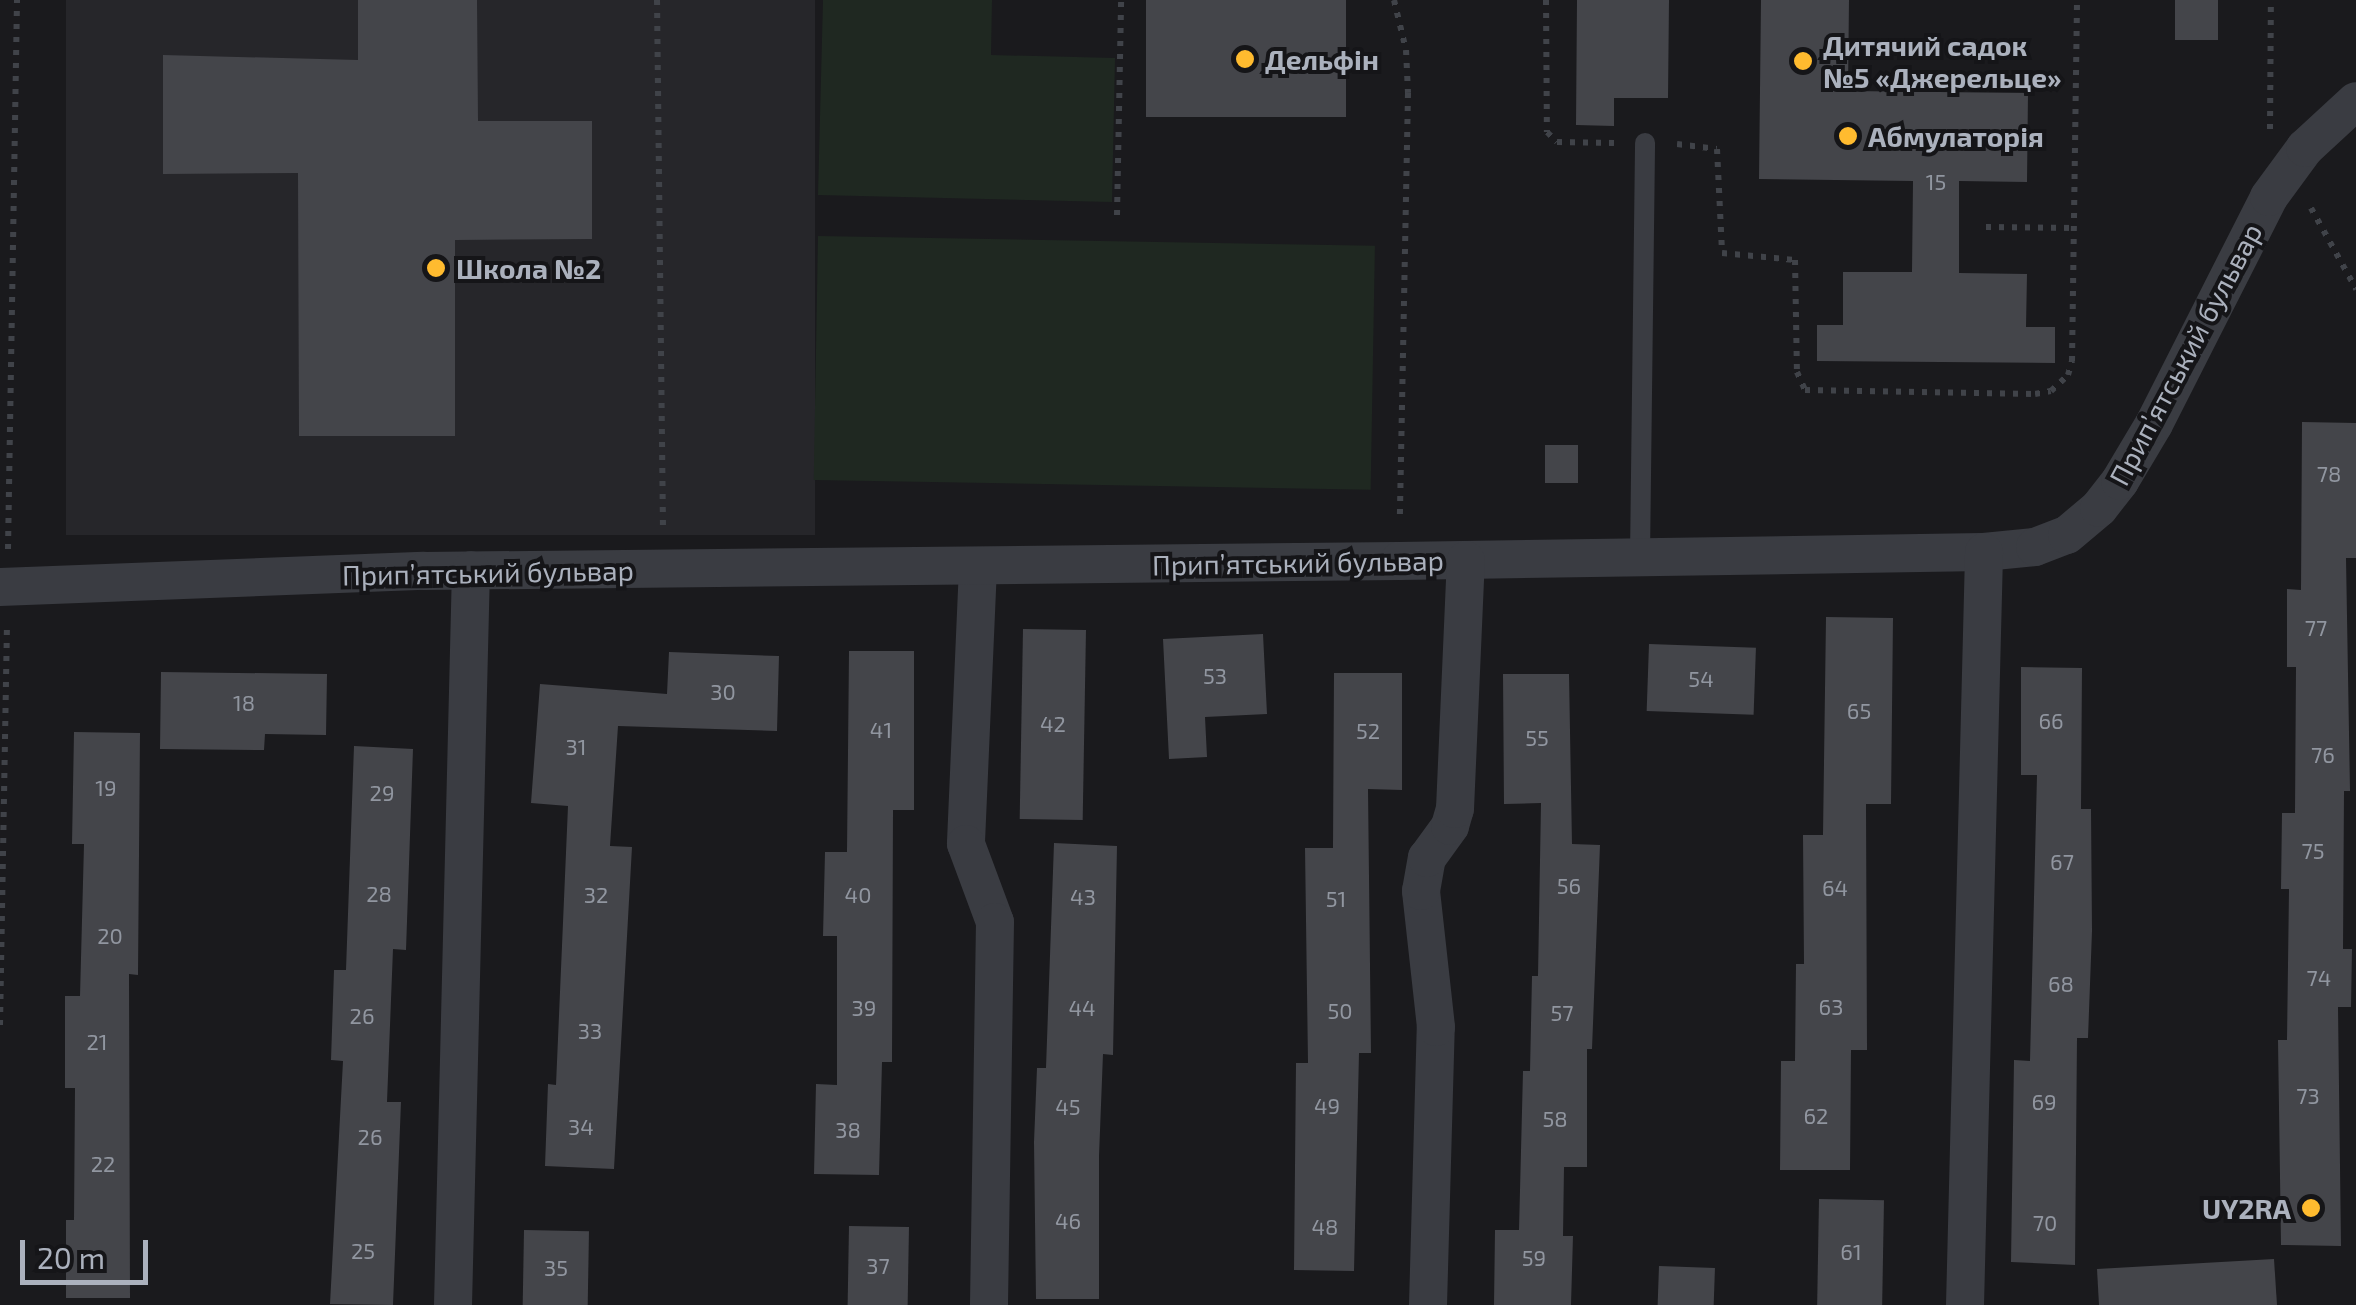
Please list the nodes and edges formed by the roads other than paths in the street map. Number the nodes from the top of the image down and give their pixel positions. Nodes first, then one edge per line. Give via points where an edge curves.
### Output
1 (2356, 101) edge
2 (1645, 143) road end
3 (1984, 552) junction
4 (1640, 557) junction
5 (1466, 560) junction
6 (978, 567) junction
7 (471, 570) junction
8 (4, 587) edge
9 (452, 1305) edge
10 (989, 1305) edge
11 (1428, 1305) edge
12 (1965, 1305) edge

1 - 3 street, Припʼятський бульвар via 2280,182 2137,455 2099,508 2054,541
2 - 4 lane
3 - 4 street, Припʼятський бульвар
3 - 12 street
4 - 5 street, Припʼятський бульвар
5 - 6 street, Припʼятський бульвар
5 - 11 street via 1455,808 1427,858 1421,891 1436,1027
6 - 7 street, Припʼятський бульвар
6 - 10 street via 966,844 994,922
7 - 8 street, Припʼятський бульвар
7 - 9 street

